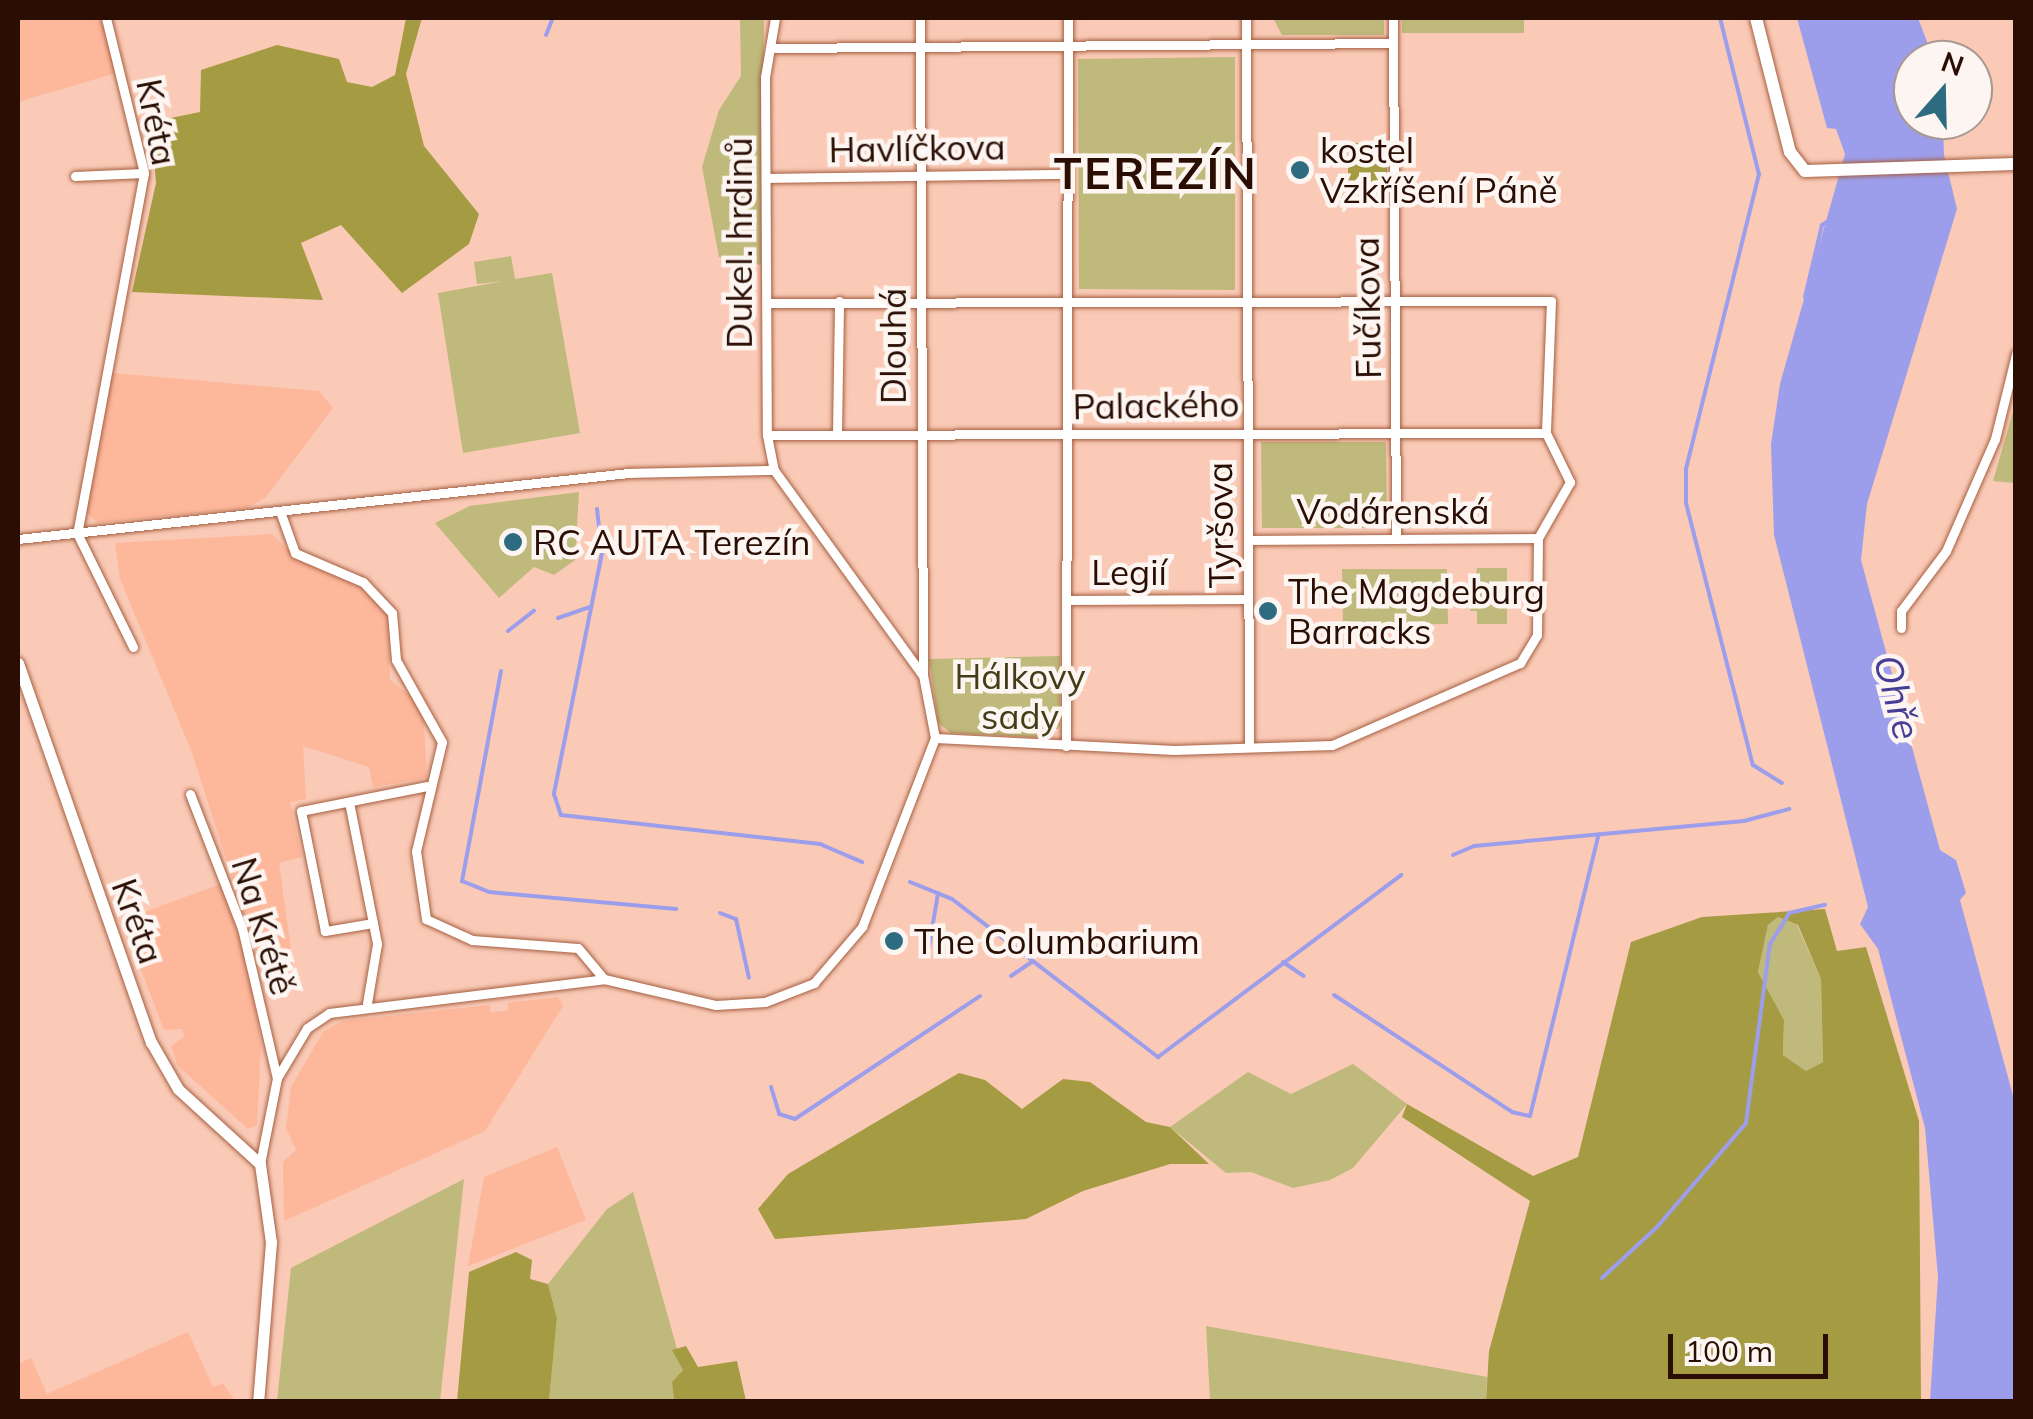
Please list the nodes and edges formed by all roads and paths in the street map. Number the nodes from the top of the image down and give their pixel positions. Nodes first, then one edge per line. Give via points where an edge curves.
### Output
1 (106, 18) edge
2 (775, 18) edge
3 (920, 18) edge
4 (1068, 18) edge
5 (1246, 18) edge
6 (1393, 18) edge
7 (1756, 18) edge
8 (1393, 44) junction
9 (1246, 46) junction
10 (1068, 47) junction
11 (775, 48) junction
12 (920, 49) junction
13 (2016, 164) edge
14 (144, 173) junction
15 (1067, 174) junction
16 (74, 176) dead end
17 (920, 176) junction
18 (767, 178) junction
19 (839, 301) junction
20 (1069, 301) junction
21 (1246, 302) junction
22 (1396, 302) junction
23 (768, 303) junction
24 (920, 303) junction
25 (2016, 354) edge
26 (1396, 430) junction
27 (1246, 432) junction
28 (838, 433) junction
29 (920, 433) junction
30 (1546, 433) junction
31 (1067, 434) junction
32 (767, 435) junction
33 (774, 470) junction
34 (281, 514) junction
35 (77, 533) junction
36 (1396, 538) junction
37 (1538, 538) junction
38 (18, 539) edge
39 (1248, 540) junction
40 (1248, 599) junction
41 (1069, 600) junction
42 (1901, 628) dead end
43 (133, 647) dead end
44 (18, 663) edge
45 (923, 675) junction
46 (935, 738) junction
47 (1066, 746) junction
48 (1249, 747) junction
49 (428, 786) junction
50 (190, 794) dead end
51 (349, 802) junction
52 (373, 923) junction
53 (604, 979) junction
54 (366, 1003) junction
55 (276, 1078) junction
56 (260, 1164) junction
57 (258, 1402) edge

1 - 14 street, Kréta
2 - 11 street, Dukel. hrdinů
3 - 12 street, Dlouhá
4 - 10 street
5 - 9 street, Tyršova
6 - 8 street, Fučíkova
7 - 13 main road via 1798,167 1819,173
8 - 9 street
8 - 22 street, Fučíkova
9 - 10 street
9 - 21 street, Tyršova
10 - 12 street
10 - 15 street
11 - 12 street
11 - 18 street, Dukel. hrdinů via 765,76
12 - 17 street, Dlouhá
14 - 16 street
14 - 35 street, Kréta
15 - 17 street, Havlíčkova
15 - 20 street
17 - 18 street, Havlíčkova
17 - 24 street, Dlouhá
18 - 23 street, Dukel. hrdinů
19 - 23 street
19 - 24 street
19 - 28 street
20 - 21 street
20 - 24 street
20 - 31 street
21 - 22 street
21 - 27 street, Tyršova
22 - 26 street, Fučíkova
22 - 30 street via 1551,301
23 - 32 street, Dukel. hrdinů
24 - 29 street, Dlouhá
25 - 42 street via 1995,439 1946,551 1900,611
26 - 27 street, Palackého
26 - 30 street, Palackého
26 - 36 street, Fučíkova
27 - 31 street, Palackého
27 - 39 street, Tyršova
28 - 29 street, Palackého
28 - 32 street, Palackého
29 - 31 street, Palackého
29 - 45 street, Dlouhá
30 - 37 street via 1570,482
31 - 41 street
32 - 33 street, Dukel. hrdinů
33 - 34 street via 651,473
33 - 45 street
34 - 35 street
34 - 49 street via 295,553 363,582 392,613 396,660 442,742
35 - 38 street
35 - 43 street
36 - 37 street, Vodárenská
36 - 39 street, Vodárenská
37 - 48 street via 1537,635 1520,663 1332,745
39 - 40 street, Tyršova
40 - 41 street, Legií
40 - 48 street, Tyršova
41 - 47 street
44 - 56 street, Kréta via 151,1042 178,1089
45 - 46 street, Dlouhá
46 - 47 street
46 - 53 street via 868,916 832,968 765,1002 716,1006
47 - 48 street
49 - 51 street
49 - 53 street via 414,872 426,919 472,940 578,948
50 - 55 street, Na Krétě via 242,928
51 - 52 street
51 - 52 street via 301,812 325,932
52 - 54 street
53 - 54 street
54 - 55 street via 306,1028
55 - 56 street
56 - 57 street via 271,1242

